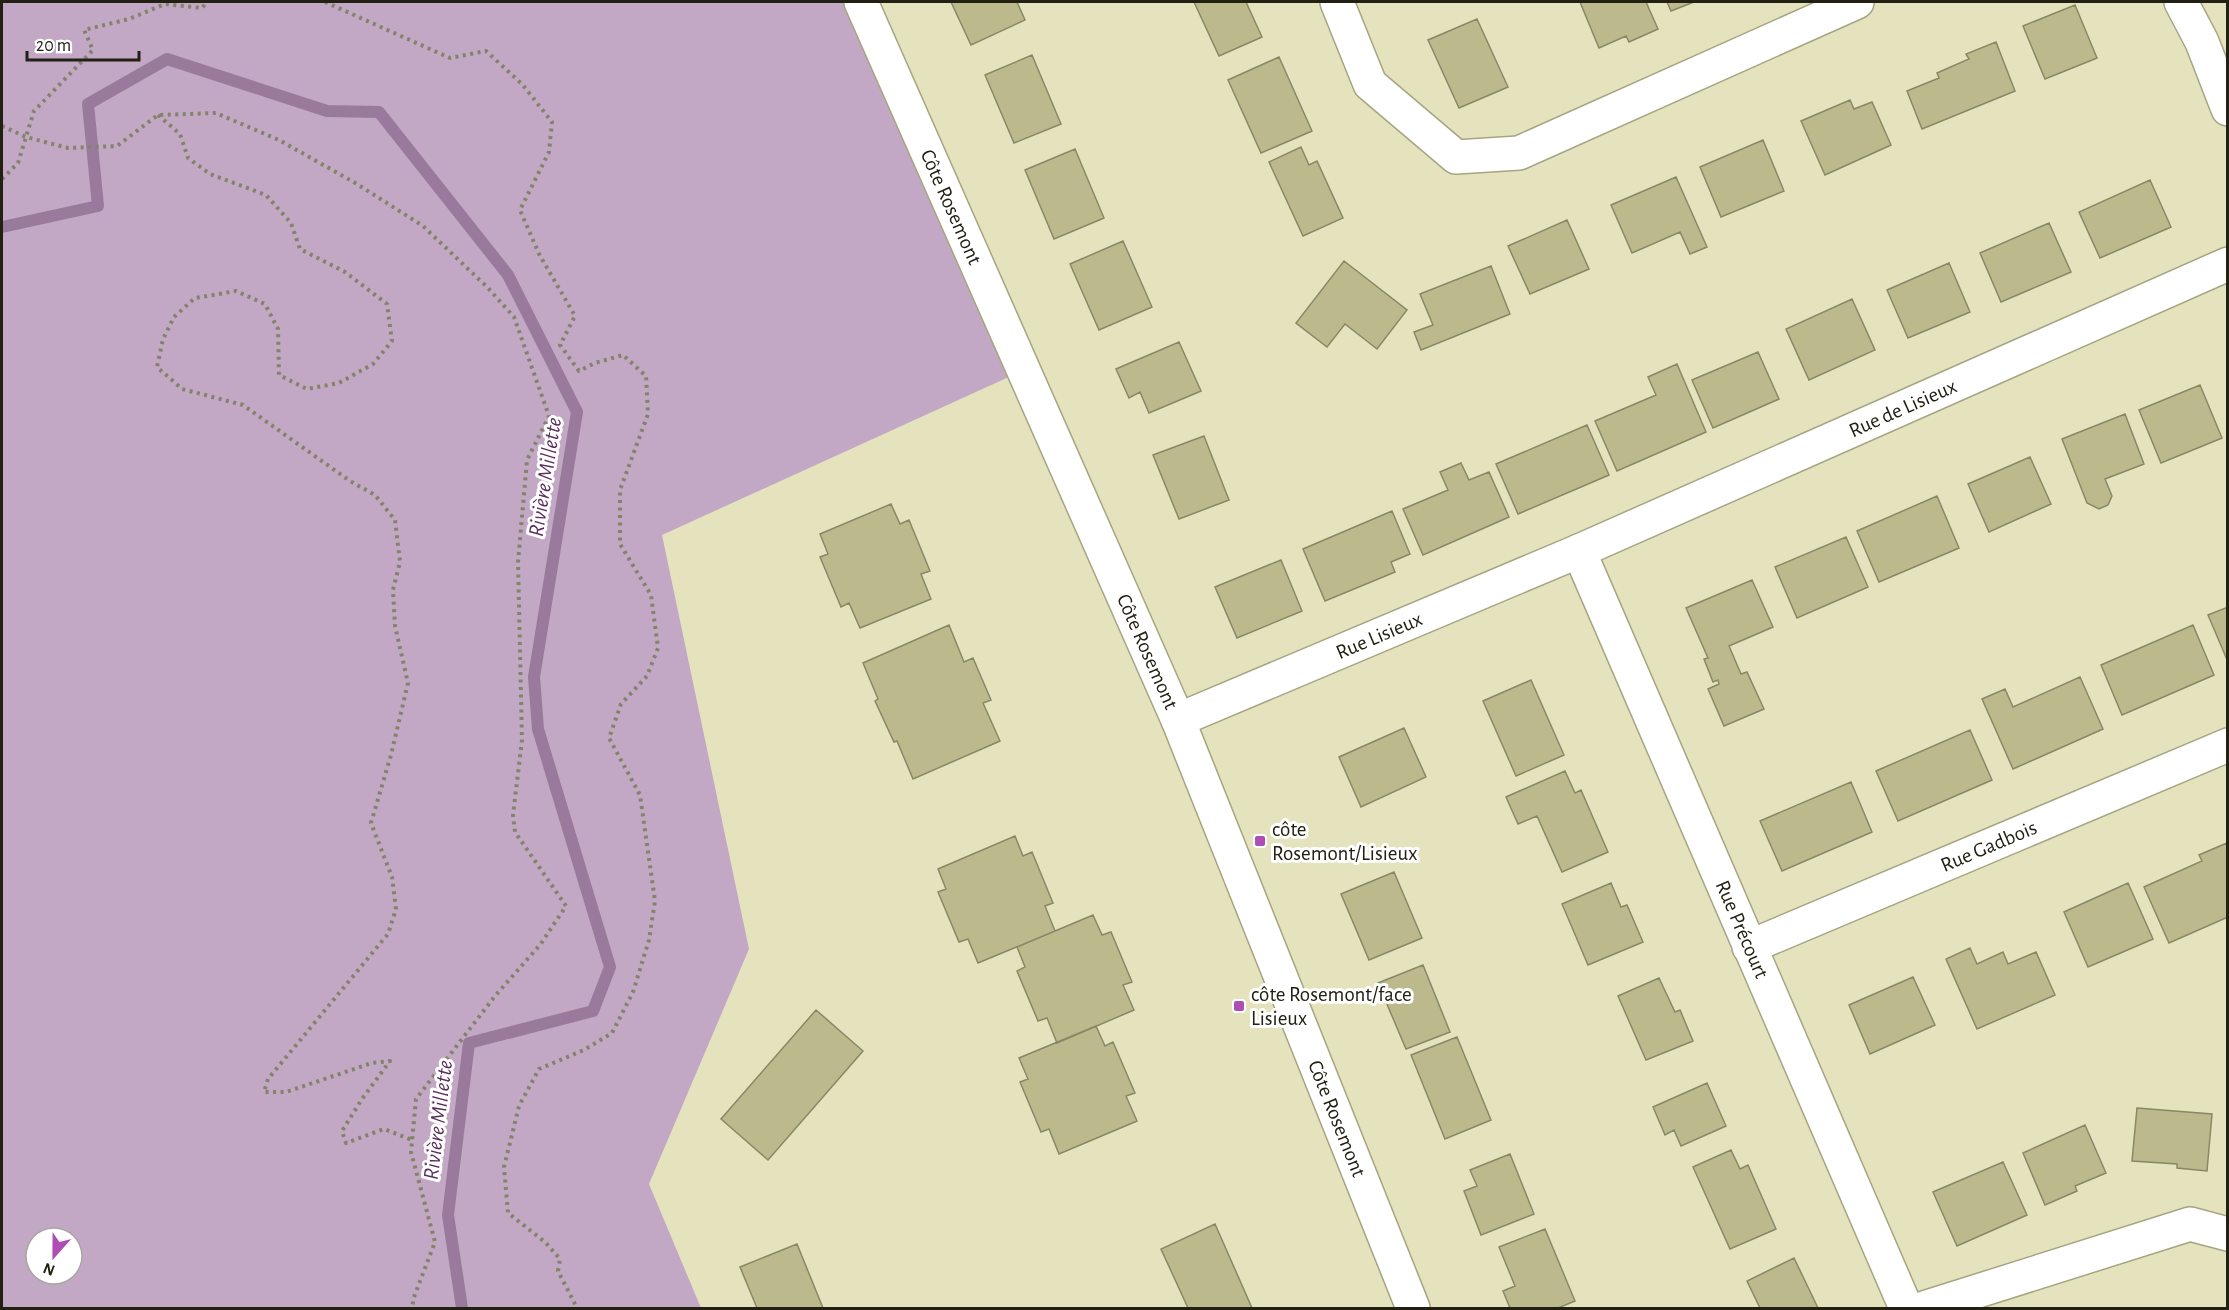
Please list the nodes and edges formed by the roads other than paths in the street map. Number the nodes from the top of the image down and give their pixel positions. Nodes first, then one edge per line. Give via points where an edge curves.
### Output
1 (861, 2) edge
2 (1337, 2) edge
3 (1857, 2) edge
4 (2181, 2) edge
5 (2228, 109) edge
6 (2228, 264) edge
7 (1579, 552) junction
8 (1178, 720) junction
9 (2228, 745) edge
10 (1749, 947) junction
11 (2228, 1234) edge
12 (1413, 1308) edge
13 (1906, 1308) edge
14 (1924, 1308) edge

1 - 8 street, Côte Rosemont
2 - 3 street via 1370,84 1456,157 1519,153
4 - 5 street via 2202,42
6 - 7 street, Rue de Lisieux
7 - 8 street, Rue Lisieux
7 - 10 street, Rue Précourt
8 - 12 street, Côte Rosemont
9 - 10 street, Rue Gadbois
10 - 13 street, Rue Précourt
11 - 14 street via 2190,1224

